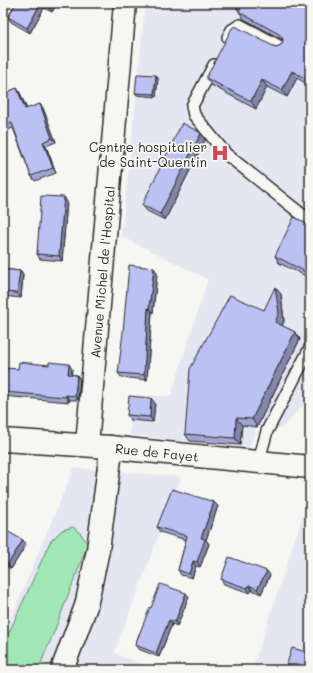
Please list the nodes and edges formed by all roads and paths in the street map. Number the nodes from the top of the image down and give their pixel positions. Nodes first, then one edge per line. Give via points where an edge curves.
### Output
1 (125, 3) edge
2 (225, 44) edge
3 (281, 47) edge
4 (218, 58) edge
5 (310, 220) edge
6 (310, 348) edge
7 (3, 440) edge
8 (87, 445) junction
9 (110, 446) junction
10 (260, 462) junction
11 (310, 467) edge
12 (62, 670) edge

1 - 8 street, Avenue Michel de l'Hospital
2 - 3 lane via 232,30 240,25
4 - 5 lane via 192,106 194,115 226,154
6 - 10 lane via 267,431
7 - 8 street, Rue de Fayet
8 - 9 street, Rue de Fayet
9 - 10 street, Rue de Fayet
9 - 12 street via 98,550 86,606
10 - 11 street, Rue de Fayet

